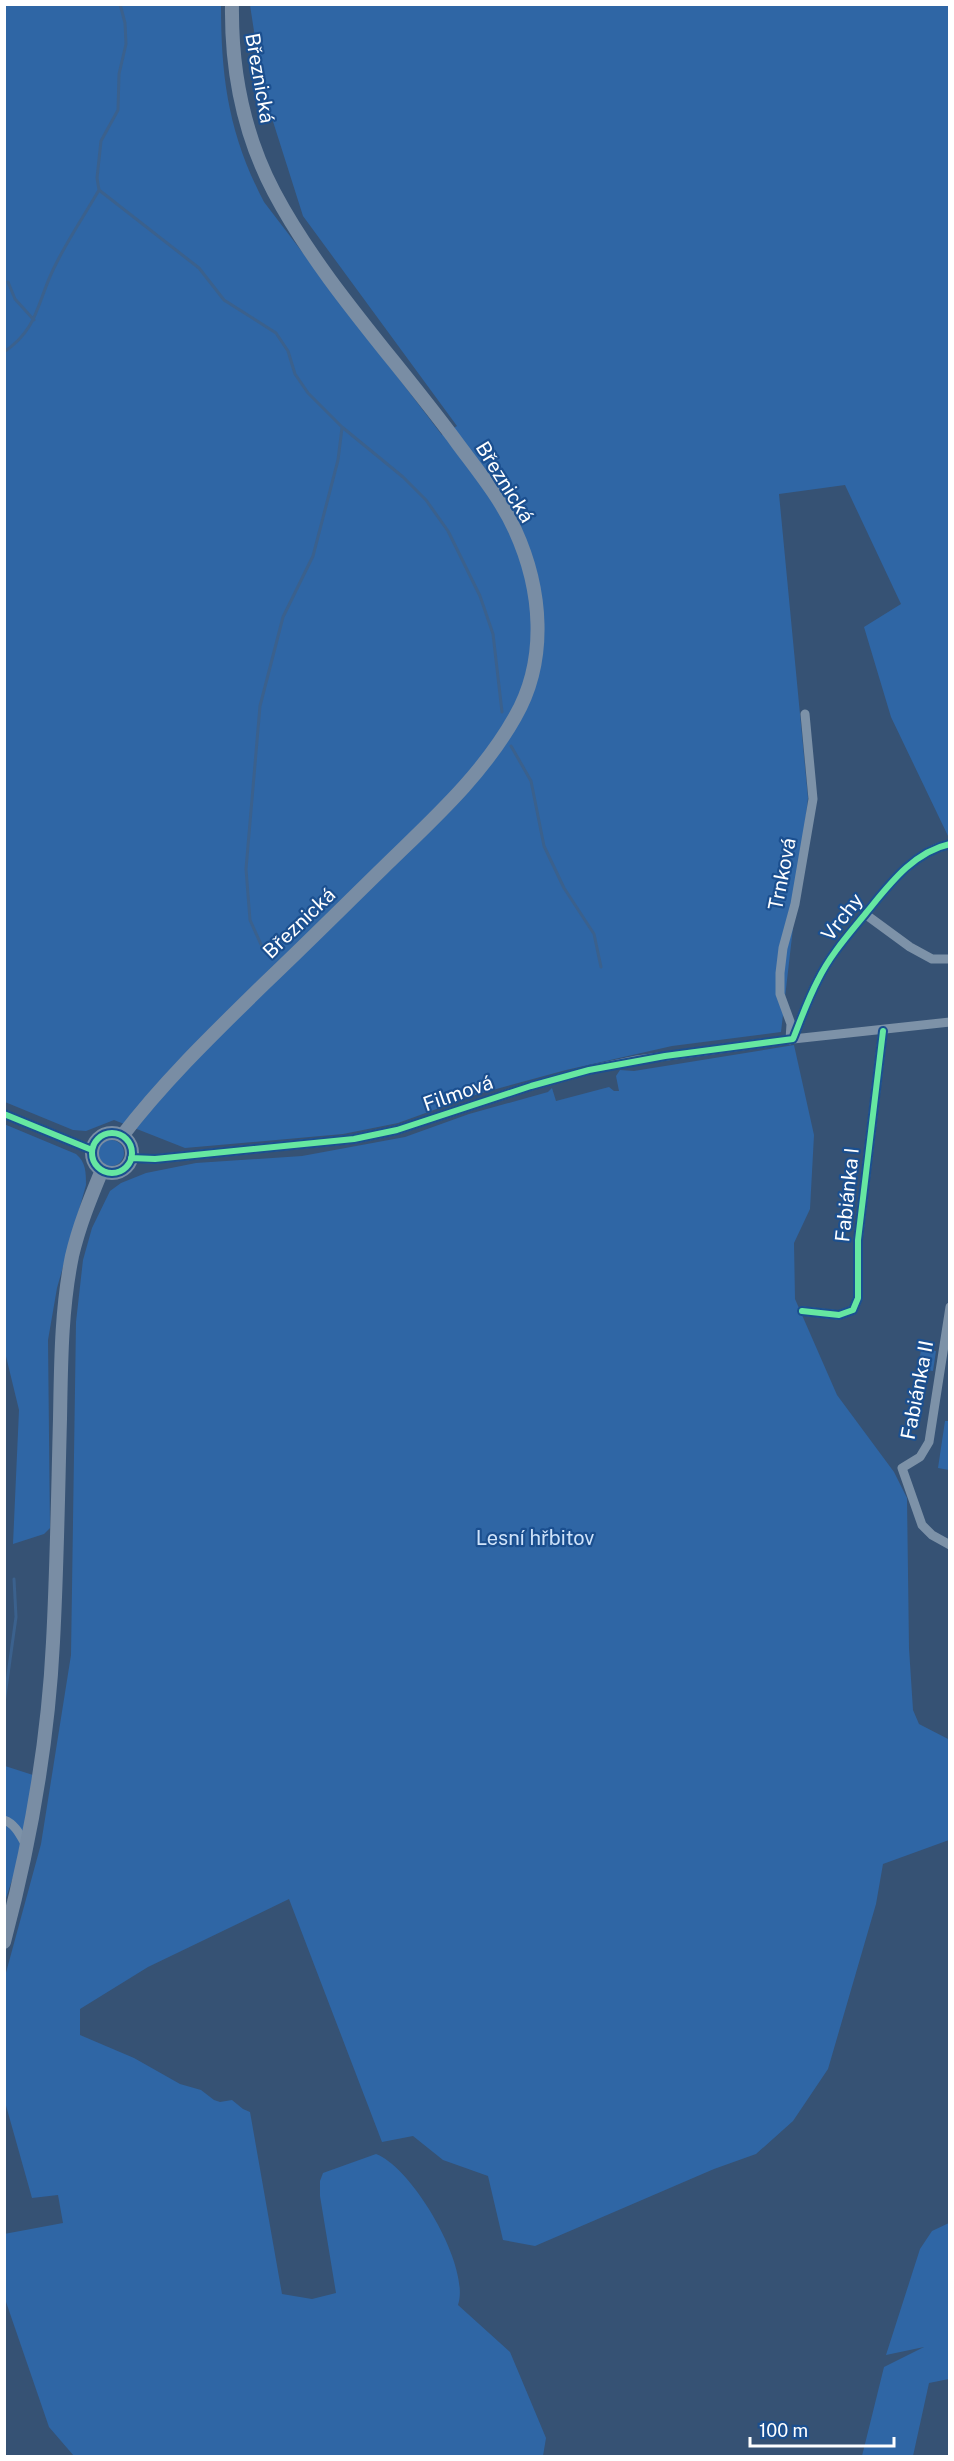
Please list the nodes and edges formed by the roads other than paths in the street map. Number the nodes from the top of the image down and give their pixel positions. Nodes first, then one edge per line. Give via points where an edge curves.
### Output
1 (232, 4) edge
2 (805, 714) dead end
3 (950, 844) edge
4 (865, 914) junction
5 (950, 959) edge
6 (950, 1022) edge
7 (882, 1031) junction
8 (791, 1039) junction
9 (4, 1114) edge
10 (122, 1136) junction
11 (92, 1150) junction
12 (131, 1158) junction
13 (102, 1170) junction
14 (950, 1307) edge
15 (802, 1311) dead end
16 (950, 1545) edge
17 (4, 1820) edge
18 (27, 1848) junction
19 (4, 1942) edge

1 - 10 main road, Březnická via 234,67 240,102 267,177 321,264 501,505 529,567 538,638 517,715 474,776 211,1036
2 - 8 street, Trnková via 813,799 780,973 780,994 791,1024
3 - 4 street, Vrchy via 916,860 891,881
4 - 5 street via 925,956
4 - 8 street, Vrchy via 818,979
6 - 7 street, Filmová
7 - 8 street, Filmová
7 - 15 street, Fabiánka I via 858,1240 858,1298 853,1310 839,1315
8 - 12 street, Filmová via 589,1070 397,1130 354,1139 155,1159
9 - 11 street
10 - 11 main road via 103,1135
10 - 12 main road via 129,1144
11 - 13 main road via 95,1164
12 - 13 main road via 121,1170
13 - 18 main road via 76,1240 66,1297 61,1352 54,1641 49,1706
14 - 16 street, Fabiánka II via 929,1442 920,1457 902,1468 922,1526
17 - 18 street via 10,1822
18 - 19 main road

